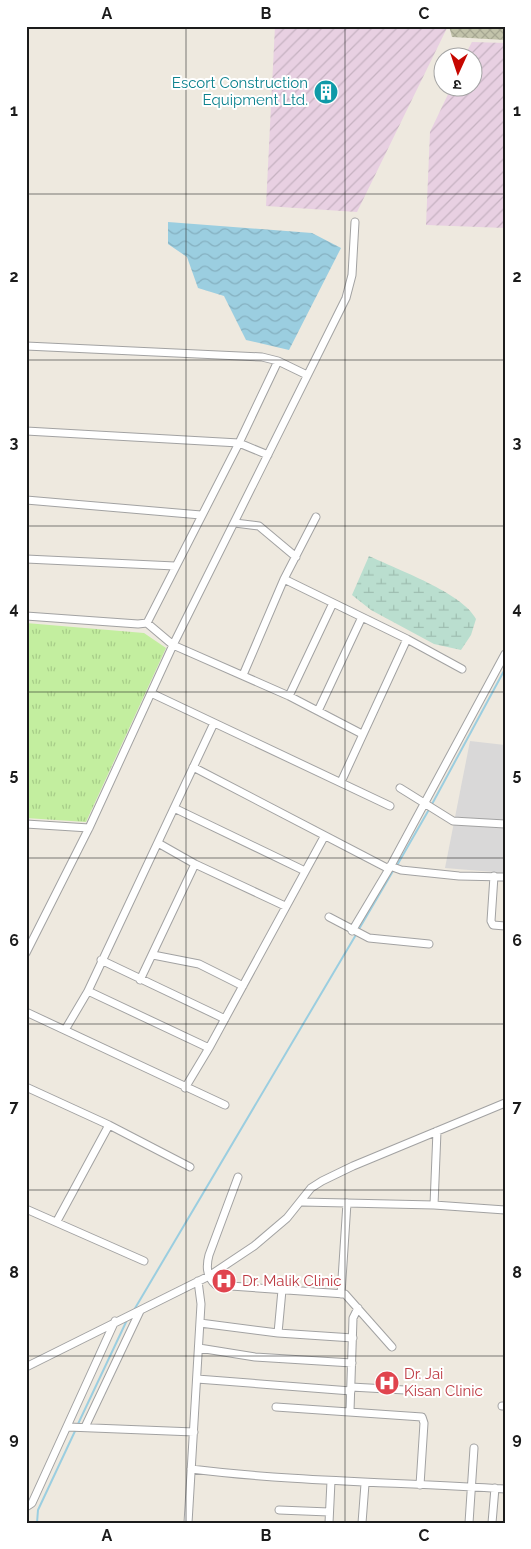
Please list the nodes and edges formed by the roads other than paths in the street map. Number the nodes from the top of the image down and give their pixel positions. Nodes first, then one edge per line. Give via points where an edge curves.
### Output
1 (355, 222) dead end
2 (26, 346) edge
3 (278, 361) junction
4 (307, 375) junction
5 (26, 430) edge
6 (239, 443) junction
7 (268, 455) junction
8 (26, 500) edge
9 (201, 515) junction
10 (316, 517) dead end
11 (235, 523) junction
12 (296, 557) junction
13 (26, 559) edge
14 (175, 566) junction
15 (284, 579) junction
16 (333, 603) junction
17 (26, 616) edge
18 (362, 617) junction
19 (147, 622) junction
20 (407, 638) junction
21 (173, 645) junction
22 (505, 654) edge
23 (462, 669) dead end
24 (242, 675) junction
25 (151, 693) junction
26 (289, 696) junction
27 (318, 711) junction
28 (214, 723) junction
29 (362, 734) junction
30 (193, 767) junction
31 (341, 782) junction
32 (400, 788) dead end
33 (426, 803) junction
34 (390, 806) dead end
35 (174, 808) junction
36 (26, 824) edge
37 (505, 824) edge
38 (89, 828) junction
39 (324, 837) junction
40 (158, 843) junction
41 (195, 864) junction
42 (392, 868) junction
43 (305, 871) junction
44 (494, 876) junction
45 (505, 877) edge
46 (285, 906) junction
47 (329, 917) dead end
48 (505, 926) edge
49 (353, 931) junction
50 (430, 944) dead end
51 (26, 953) edge
52 (153, 955) junction
53 (101, 960) junction
54 (140, 980) junction
55 (243, 986) junction
56 (88, 991) junction
57 (26, 1012) edge
58 (225, 1019) junction
59 (65, 1030) junction
60 (209, 1048) junction
61 (26, 1087) edge
62 (185, 1088) junction
63 (505, 1103) edge
64 (225, 1105) dead end
65 (109, 1125) junction
66 (437, 1131) junction
67 (190, 1167) dead end
68 (238, 1177) dead end
69 (302, 1202) junction
70 (347, 1203) junction
71 (434, 1205) junction
72 (26, 1209) edge
73 (504, 1210) edge
74 (57, 1221) junction
75 (144, 1261) dead end
76 (209, 1276) junction
77 (198, 1281) junction
78 (282, 1290) junction
79 (341, 1294) junction
80 (358, 1308) junction
81 (136, 1312) junction
82 (119, 1320) junction
83 (200, 1323) junction
84 (278, 1333) junction
85 (353, 1338) junction
86 (392, 1347) dead end
87 (199, 1348) junction
88 (352, 1363) junction
89 (26, 1367) edge
90 (197, 1379) junction
91 (351, 1389) junction
92 (404, 1390) dead end
93 (92, 1394) junction
94 (276, 1407) dead end
95 (350, 1411) junction
96 (76, 1427) junction
97 (194, 1432) junction
98 (474, 1448) dead end
99 (192, 1469) junction
100 (331, 1481) junction
101 (365, 1484) junction
102 (420, 1485) junction
103 (471, 1487) junction
104 (495, 1488) junction
105 (505, 1489) edge
106 (26, 1507) edge
107 (279, 1510) dead end
108 (329, 1512) junction
109 (188, 1523) edge
110 (329, 1523) edge
111 (362, 1523) edge
112 (468, 1523) edge
113 (492, 1523) edge

1 - 4 street via 349,288 327,340
2 - 3 street via 262,357
3 - 4 street
3 - 6 street
4 - 7 street
5 - 6 street
6 - 7 street
6 - 9 street
7 - 11 street
8 - 9 street
9 - 14 street
10 - 12 street
11 - 12 street via 259,526
11 - 21 street
12 - 15 street
13 - 14 street
14 - 19 street
15 - 16 street
15 - 24 street
16 - 18 street
16 - 26 street
17 - 19 street
18 - 20 street
18 - 27 street
19 - 21 street
20 - 23 street
20 - 29 street
21 - 24 street
21 - 25 street
22 - 33 street
24 - 26 street
25 - 28 street
25 - 38 street
26 - 27 street
27 - 29 street
28 - 30 street
28 - 31 street
29 - 31 street
30 - 35 street
30 - 39 street
31 - 34 street
32 - 33 street
33 - 37 street via 458,822
33 - 42 street
35 - 40 street
35 - 43 street
36 - 38 street
38 - 51 street
39 - 42 street
39 - 43 street
40 - 41 street
40 - 53 street
41 - 46 street
41 - 52 street
42 - 44 street
42 - 49 street
43 - 46 street
44 - 45 street
44 - 48 street via 491,921 493,925
46 - 55 street
47 - 49 street
49 - 50 street via 379,940
52 - 54 street
52 - 55 street via 199,964
53 - 54 street
53 - 56 street
54 - 58 street
55 - 58 street
56 - 59 street
56 - 60 street
57 - 59 street
58 - 60 street
59 - 62 street
60 - 62 street
61 - 65 street
62 - 64 street
63 - 66 street
65 - 67 street
65 - 74 street
66 - 69 street via 331,1176 311,1188
66 - 71 street
68 - 76 street via 209,1255 206,1266
69 - 70 street
69 - 76 street via 254,1246
70 - 71 street
70 - 79 street
71 - 73 street
72 - 74 street
74 - 75 street
76 - 77 street
76 - 78 street via 216,1285
77 - 81 street
77 - 83 street
78 - 79 street
78 - 84 street
79 - 80 street via 349,1297
80 - 85 street via 353,1318
80 - 86 street
81 - 82 street
81 - 93 street
82 - 89 street
82 - 93 street
83 - 84 street
83 - 87 street
84 - 85 street
85 - 88 street
87 - 88 street
87 - 90 street
88 - 91 street
90 - 91 street
90 - 97 street
91 - 92 street
91 - 95 street
93 - 96 street
93 - 96 street
94 - 95 street
95 - 102 street via 422,1417
96 - 97 street
96 - 106 street via 32,1503
97 - 99 street
98 - 103 street
99 - 100 street
99 - 109 street
100 - 101 street
100 - 108 street
101 - 102 street
101 - 111 street
102 - 103 street
103 - 104 street
103 - 112 street
104 - 105 street
104 - 113 street
107 - 108 street
108 - 110 street

